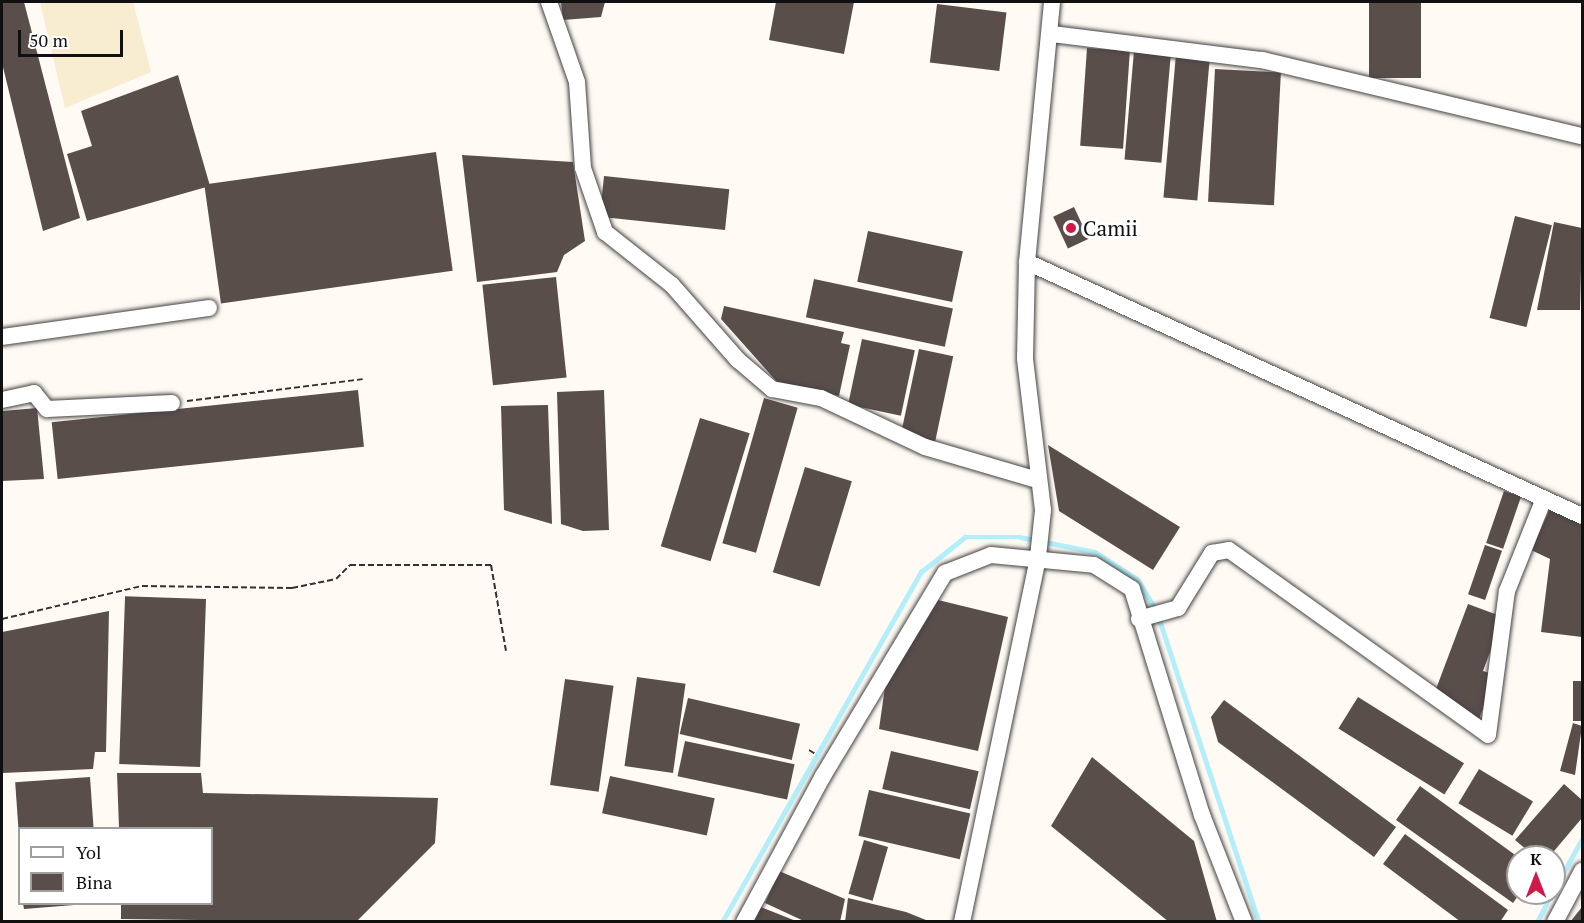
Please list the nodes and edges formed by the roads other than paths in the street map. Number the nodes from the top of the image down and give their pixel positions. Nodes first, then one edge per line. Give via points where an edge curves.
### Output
1 (549, 2) edge
2 (1052, 2) edge
3 (1052, 34) junction
4 (1582, 136) edge
5 (1027, 262) junction
6 (209, 308) dead end
7 (2, 337) edge
8 (2, 400) edge
9 (172, 403) road end
10 (1037, 480) junction
11 (1543, 501) junction
12 (1582, 516) edge
13 (1038, 553) junction
14 (1152, 616) junction
15 (1582, 871) edge
16 (744, 921) edge
17 (962, 921) edge
18 (1244, 921) edge
19 (1555, 921) edge

1 - 10 street via 577,82 584,168 605,232 672,285 738,360 772,389 821,398 925,447
2 - 3 street
3 - 4 street via 1262,60
3 - 5 street
5 - 10 street via 1025,358
5 - 11 street
6 - 7 street
8 - 9 street via 34,393 47,409
10 - 13 street via 1043,510
11 - 12 street
11 - 14 street via 1507,591 1488,735 1229,550 1212,553 1178,608
13 - 14 street via 1094,565 1132,589
13 - 16 street via 991,555 945,573 823,776
13 - 17 street
14 - 18 street via 1202,815
15 - 19 street

